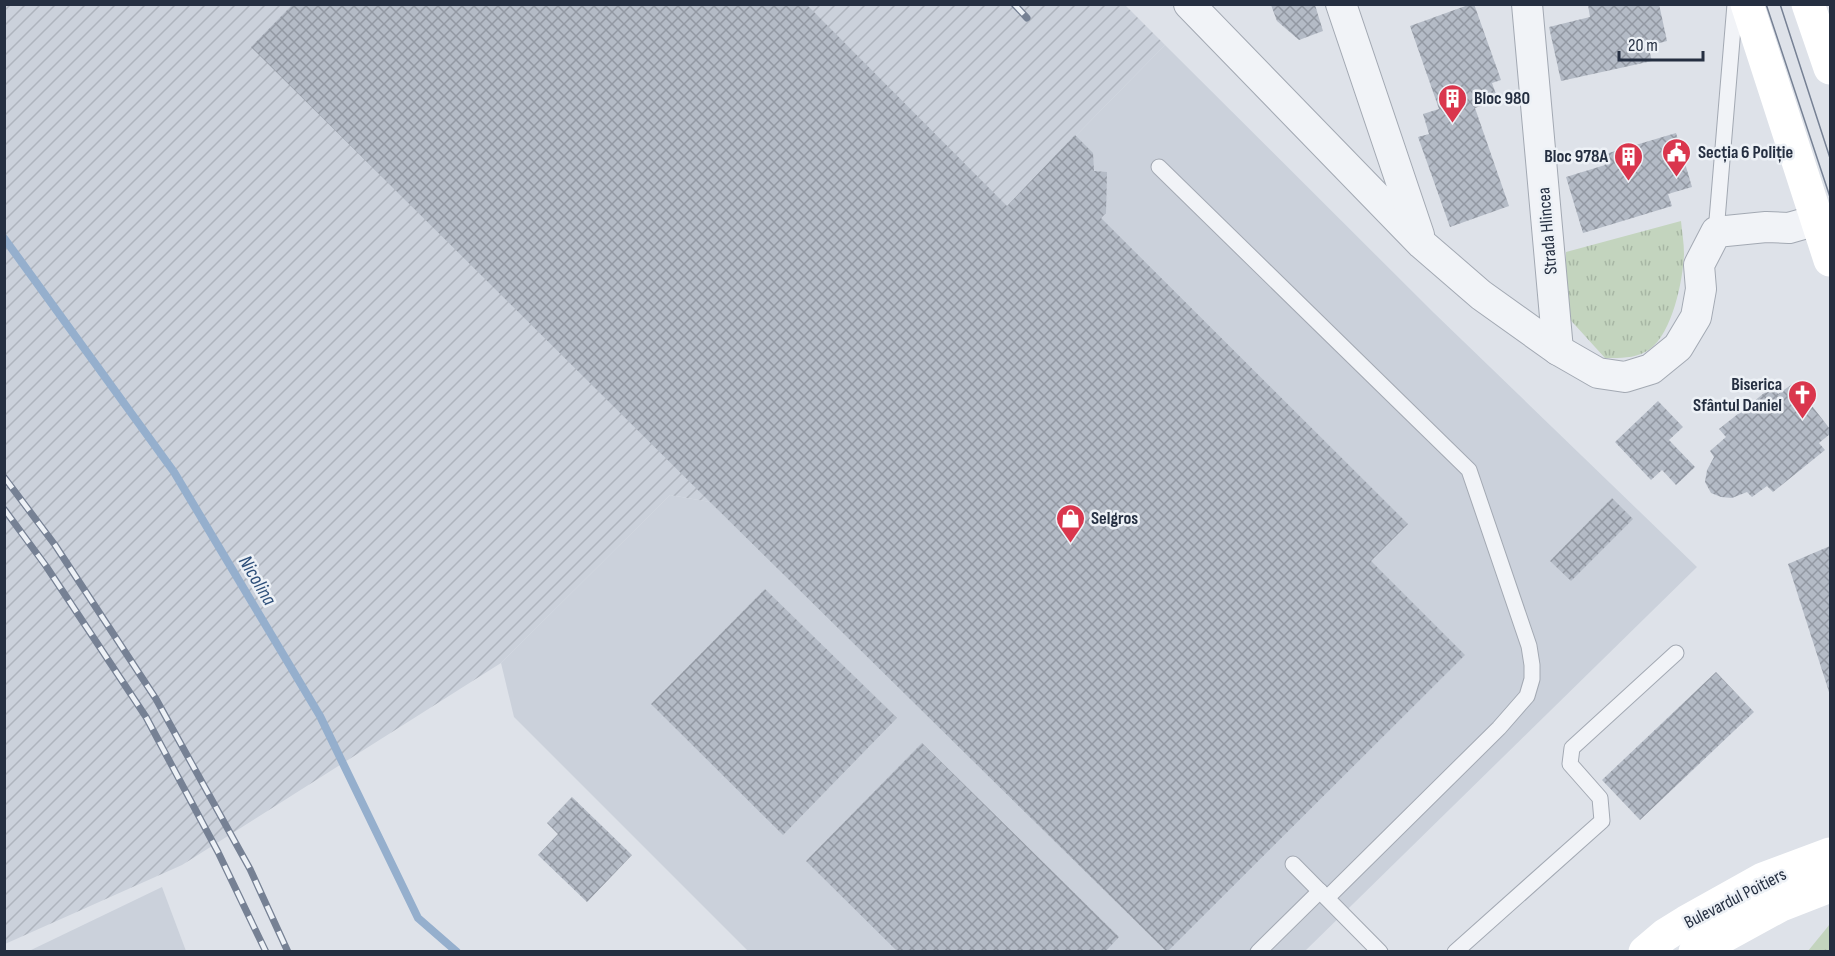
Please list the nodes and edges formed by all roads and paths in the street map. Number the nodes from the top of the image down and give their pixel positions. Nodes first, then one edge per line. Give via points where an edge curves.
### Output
1 (1189, 4) edge
2 (1341, 4) edge
3 (1527, 4) edge
4 (1735, 4) edge
5 (1747, 4) edge
6 (1808, 4) edge
7 (1830, 68) edge
8 (1158, 167) dead end
9 (1817, 219) junction
10 (1716, 232) junction
11 (1422, 244) junction
12 (1830, 260) edge
13 (1558, 350) junction
14 (1676, 652) dead end
15 (1830, 854) edge
16 (1293, 864) dead end
17 (1830, 886) edge
18 (1324, 894) junction
19 (1696, 943) edge
20 (1258, 951) edge
21 (1380, 951) edge
22 (1455, 951) edge
23 (1644, 951) edge

1 - 11 street
2 - 11 street
3 - 13 street, Strada Hlincea
4 - 10 lane
5 - 9 main road
6 - 7 main road
8 - 18 lane via 1469,470 1529,646 1532,680 1527,696 1499,728
9 - 10 street via 1789,228
9 - 12 main road
10 - 13 street via 1699,265 1701,290 1696,317 1678,347 1651,369 1625,377 1598,373
11 - 13 street via 1481,295
14 - 22 lane via 1572,748 1570,764 1600,798 1602,821
15 - 19 main road, Bulevardul Poitiers via 1763,879
16 - 18 lane
17 - 19 main road, Bulevardul Poitiers
18 - 20 lane
18 - 21 lane
19 - 23 main road, Bulevardul Poitiers

